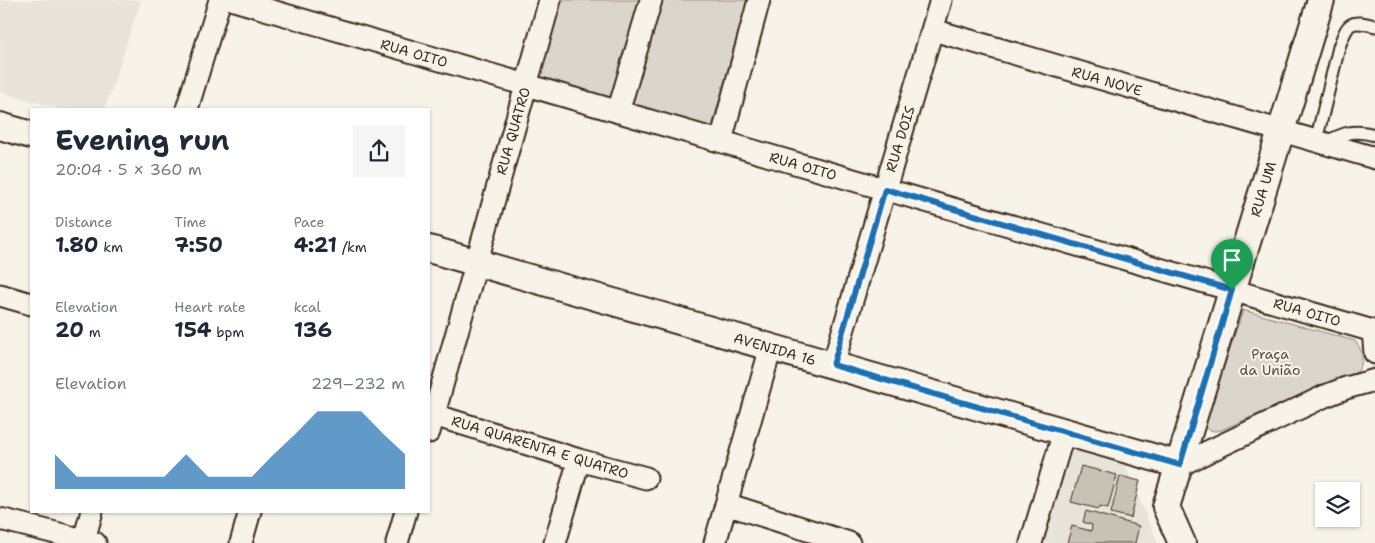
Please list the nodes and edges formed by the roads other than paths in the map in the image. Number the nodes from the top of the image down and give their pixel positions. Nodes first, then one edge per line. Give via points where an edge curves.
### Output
1 (220, 0) edge
2 (234, 0) edge
3 (550, 0) edge
4 (651, 0) edge
5 (759, 0) edge
6 (941, 0) edge
7 (1321, 0) edge
8 (1375, 26) edge
9 (932, 30) junction
10 (526, 85) junction
11 (187, 108) edge
12 (618, 112) junction
13 (0, 126) edge
14 (1281, 131) junction
15 (30, 134) edge
16 (1375, 135) edge
17 (720, 141) junction
18 (1319, 142) junction
19 (1375, 158) edge
20 (885, 189) junction
21 (430, 249) edge
22 (477, 263) junction
23 (1232, 290) junction
24 (0, 295) edge
25 (30, 304) edge
26 (1374, 331) edge
27 (771, 347) junction
28 (1375, 353) edge
29 (833, 365) junction
30 (1375, 380) edge
31 (431, 423) edge
32 (1064, 432) junction
33 (580, 460) junction
34 (1180, 465) junction
35 (646, 478) dead end
36 (726, 504) junction
37 (92, 513) edge
38 (249, 513) edge
39 (405, 513) edge
40 (0, 519) edge
41 (89, 542) edge
42 (241, 543) edge
43 (397, 543) edge
44 (555, 543) edge
45 (714, 543) edge
46 (849, 543) edge
47 (1031, 543) edge
48 (1182, 543) edge

1 - 11 street
2 - 10 street, RUA OITO
3 - 10 street, RUA QUATRO
4 - 12 street
5 - 17 street
6 - 9 street, RUA DOIS
7 - 14 street, RUA UM
8 - 18 lane via 1359,22 1349,25 1344,33
9 - 14 street, RUA NOVE
9 - 20 street, RUA DOIS
10 - 12 street, RUA OITO
10 - 22 street, RUA QUATRO
12 - 17 street, RUA OITO
13 - 15 street
14 - 18 street, RUA NOVE
14 - 23 street, RUA UM
16 - 18 lane via 1346,132
17 - 20 street, RUA OITO
18 - 19 street, RUA NOVE
20 - 23 street, RUA OITO
20 - 29 street, RUA DOIS
21 - 22 street, AVENIDA 16
22 - 27 street, AVENIDA 16
22 - 31 street, RUA QUATRO
23 - 26 street, RUA OITO
23 - 34 street, RUA UM
24 - 25 street
26 - 28 street
27 - 29 street, AVENIDA 16
27 - 36 street
29 - 32 street, AVENIDA 16
30 - 34 street via 1325,396
31 - 33 street, RUA QUARENTA E QUATRO
32 - 34 street, AVENIDA 16
32 - 47 street
33 - 35 street, RUA QUARENTA E QUATRO
33 - 44 street
34 - 48 street, RUA UM via 1166,507
36 - 45 street
36 - 46 street
37 - 41 street
38 - 42 street
39 - 43 street
40 - 41 street

